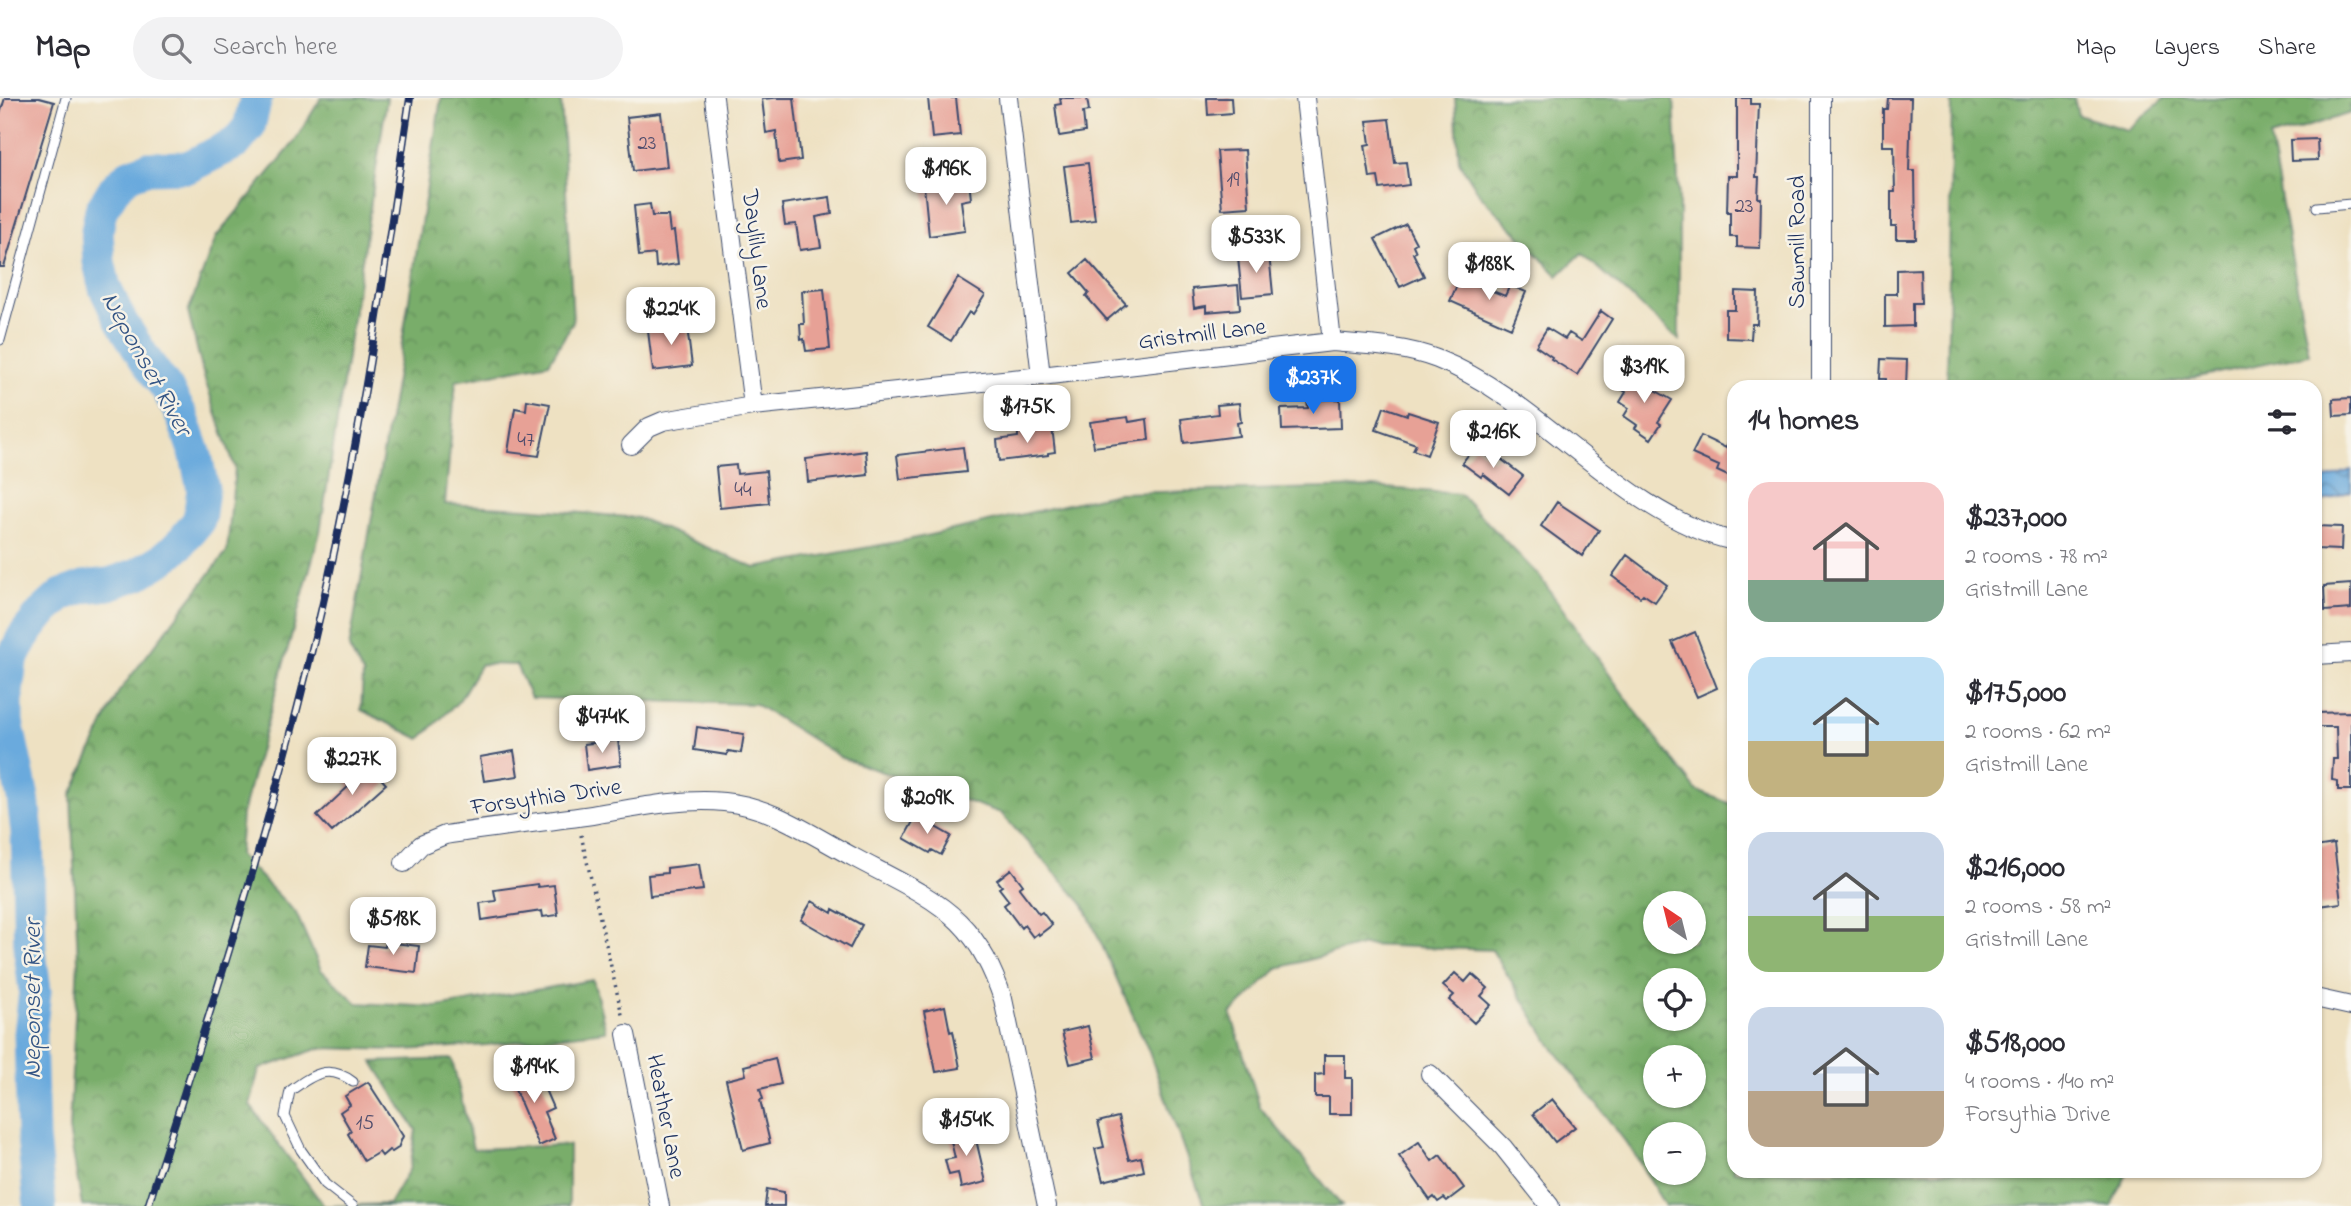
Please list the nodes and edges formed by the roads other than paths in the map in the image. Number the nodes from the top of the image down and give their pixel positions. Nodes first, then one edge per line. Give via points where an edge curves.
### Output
1 (66, 98) edge
2 (714, 98) edge
3 (1008, 98) edge
4 (1305, 98) edge
5 (1821, 98) edge
6 (2351, 204) edge
7 (2317, 207) dead end
8 (0, 340) edge
9 (1332, 342) junction
10 (1041, 376) junction
11 (1821, 380) edge
12 (753, 405) junction
13 (631, 444) dead end
14 (1727, 539) edge
15 (2351, 653) edge
16 (2322, 655) edge
17 (404, 863) dead end
18 (2322, 1000) edge
19 (2351, 1006) edge
20 (626, 1034) road end
21 (1430, 1074) dead end
22 (354, 1082) dead end
23 (353, 1206) edge
24 (660, 1206) edge
25 (1047, 1206) edge
26 (1550, 1206) edge

1 - 8 lane
2 - 12 street, Daylily Lane
3 - 10 street
4 - 9 street
5 - 11 street, Sawmill Road
6 - 7 lane
9 - 10 street, Gristmill Lane
9 - 14 street, Gristmill Lane via 1436,358 1493,388 1665,512
10 - 12 street, Gristmill Lane
12 - 13 street, Gristmill Lane via 663,421
15 - 16 street
17 - 25 street, Forsythia Drive via 421,845 445,835 682,803 742,804 780,817 940,907 982,950 1003,999
18 - 19 street
20 - 24 street, Heather Lane
21 - 26 street via 1503,1147
22 - 23 lane via 342,1073 313,1074 290,1091 285,1116 325,1184

